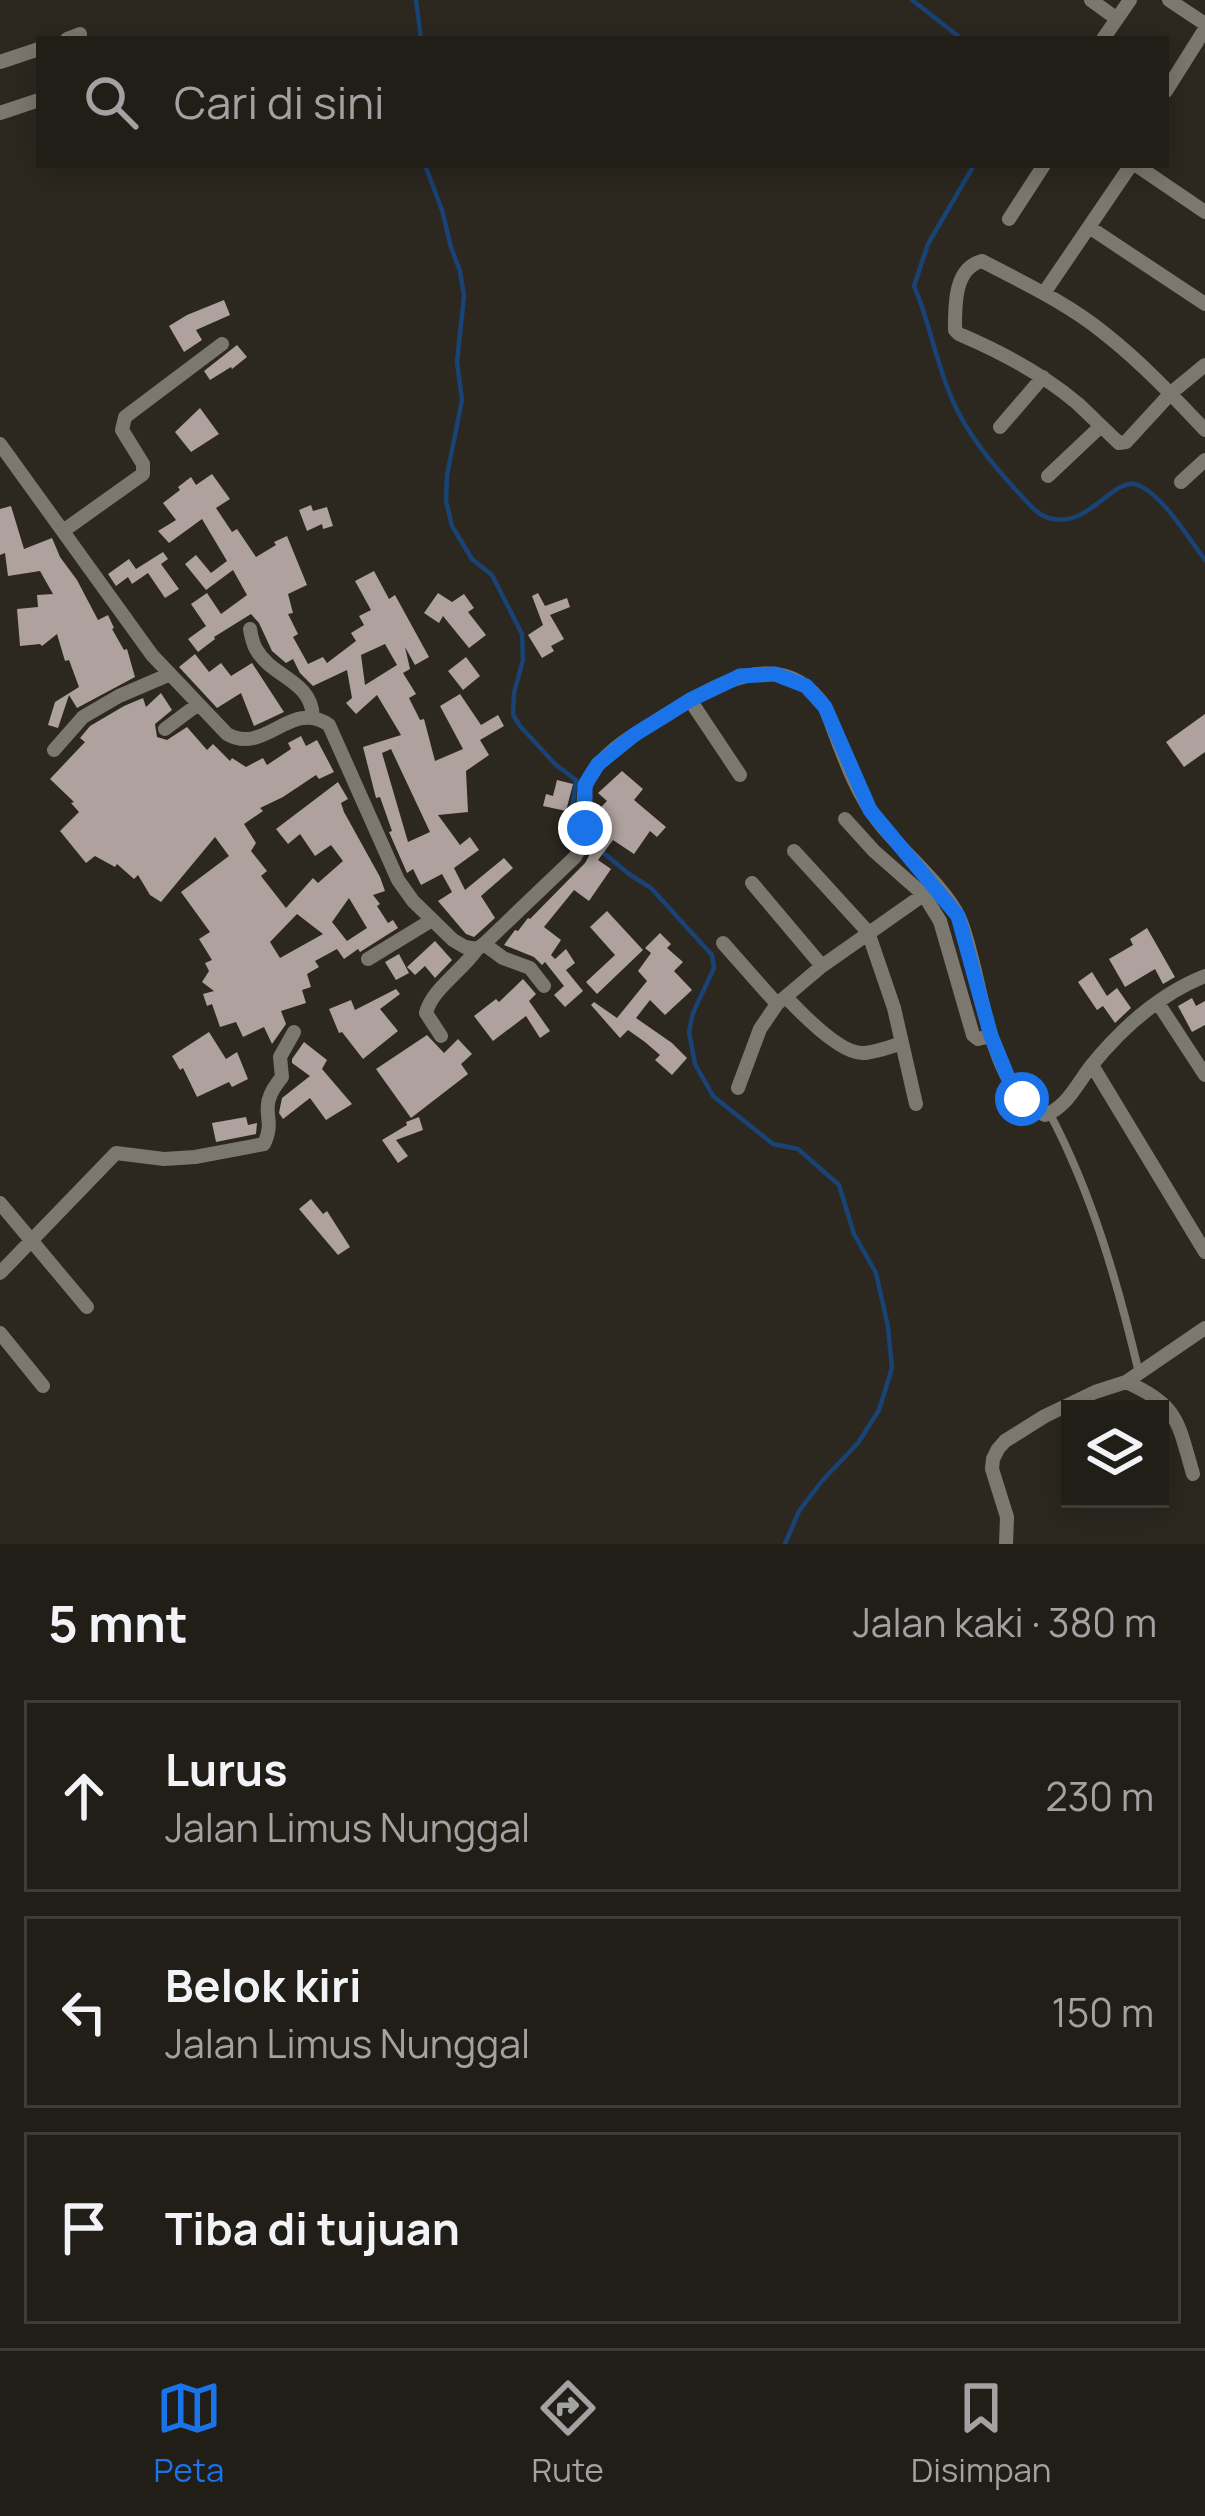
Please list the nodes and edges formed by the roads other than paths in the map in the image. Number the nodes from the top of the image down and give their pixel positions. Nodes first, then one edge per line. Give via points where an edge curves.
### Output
1 (1091, 0) edge
2 (1130, 0) edge
3 (1169, 0) edge
4 (1117, 19) junction
5 (1205, 26) edge
6 (1105, 36) edge
7 (36, 50) edge
8 (0, 62) edge
9 (1169, 86) edge
10 (36, 101) edge
11 (0, 111) edge
12 (1042, 168) edge
13 (1131, 168) edge
14 (1138, 168) edge
15 (1205, 212) edge
16 (1009, 219) dead end
17 (1089, 227) junction
18 (1044, 293) junction
19 (1205, 304) edge
20 (222, 344) dead end
21 (1205, 365) edge
22 (1042, 377) junction
23 (1171, 393) junction
24 (1100, 426) junction
25 (1000, 427) dead end
26 (1205, 430) edge
27 (0, 444) edge
28 (1205, 460) edge
29 (1048, 476) dead end
30 (1181, 482) dead end
31 (63, 531) junction
32 (250, 629) dead end
33 (169, 675) junction
34 (690, 700) junction
35 (197, 705) junction
36 (313, 717) junction
37 (165, 729) dead end
38 (54, 750) dead end
39 (740, 775) dead end
40 (845, 819) dead end
41 (794, 851) dead end
42 (752, 883) dead end
43 (930, 891) junction
44 (432, 920) junction
45 (868, 932) junction
46 (723, 943) dead end
47 (481, 946) junction
48 (368, 958) dead end
49 (821, 966) junction
50 (1205, 976) edge
51 (544, 986) dead end
52 (781, 1000) junction
53 (1158, 1003) junction
54 (294, 1033) dead end
55 (442, 1036) dead end
56 (902, 1043) junction
57 (1092, 1065) junction
58 (1205, 1075) edge
59 (738, 1088) dead end
60 (916, 1104) dead end
61 (1050, 1114) junction
62 (0, 1203) edge
63 (31, 1239) junction
64 (1205, 1252) edge
65 (0, 1273) edge
66 (87, 1307) dead end
67 (1205, 1328) edge
68 (0, 1333) edge
69 (1133, 1378) junction
70 (43, 1386) dead end
71 (1193, 1474) dead end
72 (1006, 1544) edge

1 - 4 street
2 - 4 street
3 - 5 street
4 - 6 street
5 - 9 street
7 - 8 street
10 - 11 street
12 - 16 street
13 - 17 street
14 - 15 street
17 - 18 street
17 - 19 street
18 - 22 street via 982,261 966,269 955,330
18 - 23 street
20 - 31 street via 125,417 122,430 143,474
21 - 23 street
22 - 24 street
22 - 25 street
23 - 24 street via 1124,443
23 - 26 street
24 - 29 street
27 - 31 street
28 - 30 street
31 - 33 street
32 - 36 street via 261,656 307,694
33 - 35 street
33 - 38 street via 83,717
34 - 39 street
34 - 43 street via 758,673 806,686 825,707 870,810
34 - 47 street via 598,764 585,785 580,849
35 - 36 street via 241,741
35 - 37 street
36 - 44 street via 334,731 391,865
40 - 43 street
41 - 45 street
42 - 49 street
43 - 45 street
43 - 61 street via 958,916 1010,1082
44 - 47 street via 460,944
44 - 48 street
45 - 49 street
45 - 56 street
46 - 52 street
47 - 51 street via 530,968
47 - 55 street via 428,1005
49 - 52 street
50 - 53 street
52 - 56 street via 852,1051
52 - 59 street via 760,1029
53 - 57 street
53 - 58 street
54 - 63 street via 280,1057 282,1077 266,1098 264,1144 164,1159 116,1153
56 - 60 street
57 - 61 street
57 - 64 street
61 - 69 lane via 1096,1219
62 - 63 street
63 - 65 street
63 - 66 street
67 - 69 street
68 - 70 street
69 - 71 street via 1171,1412
69 - 72 street via 1045,1416 998,1449 992,1469

